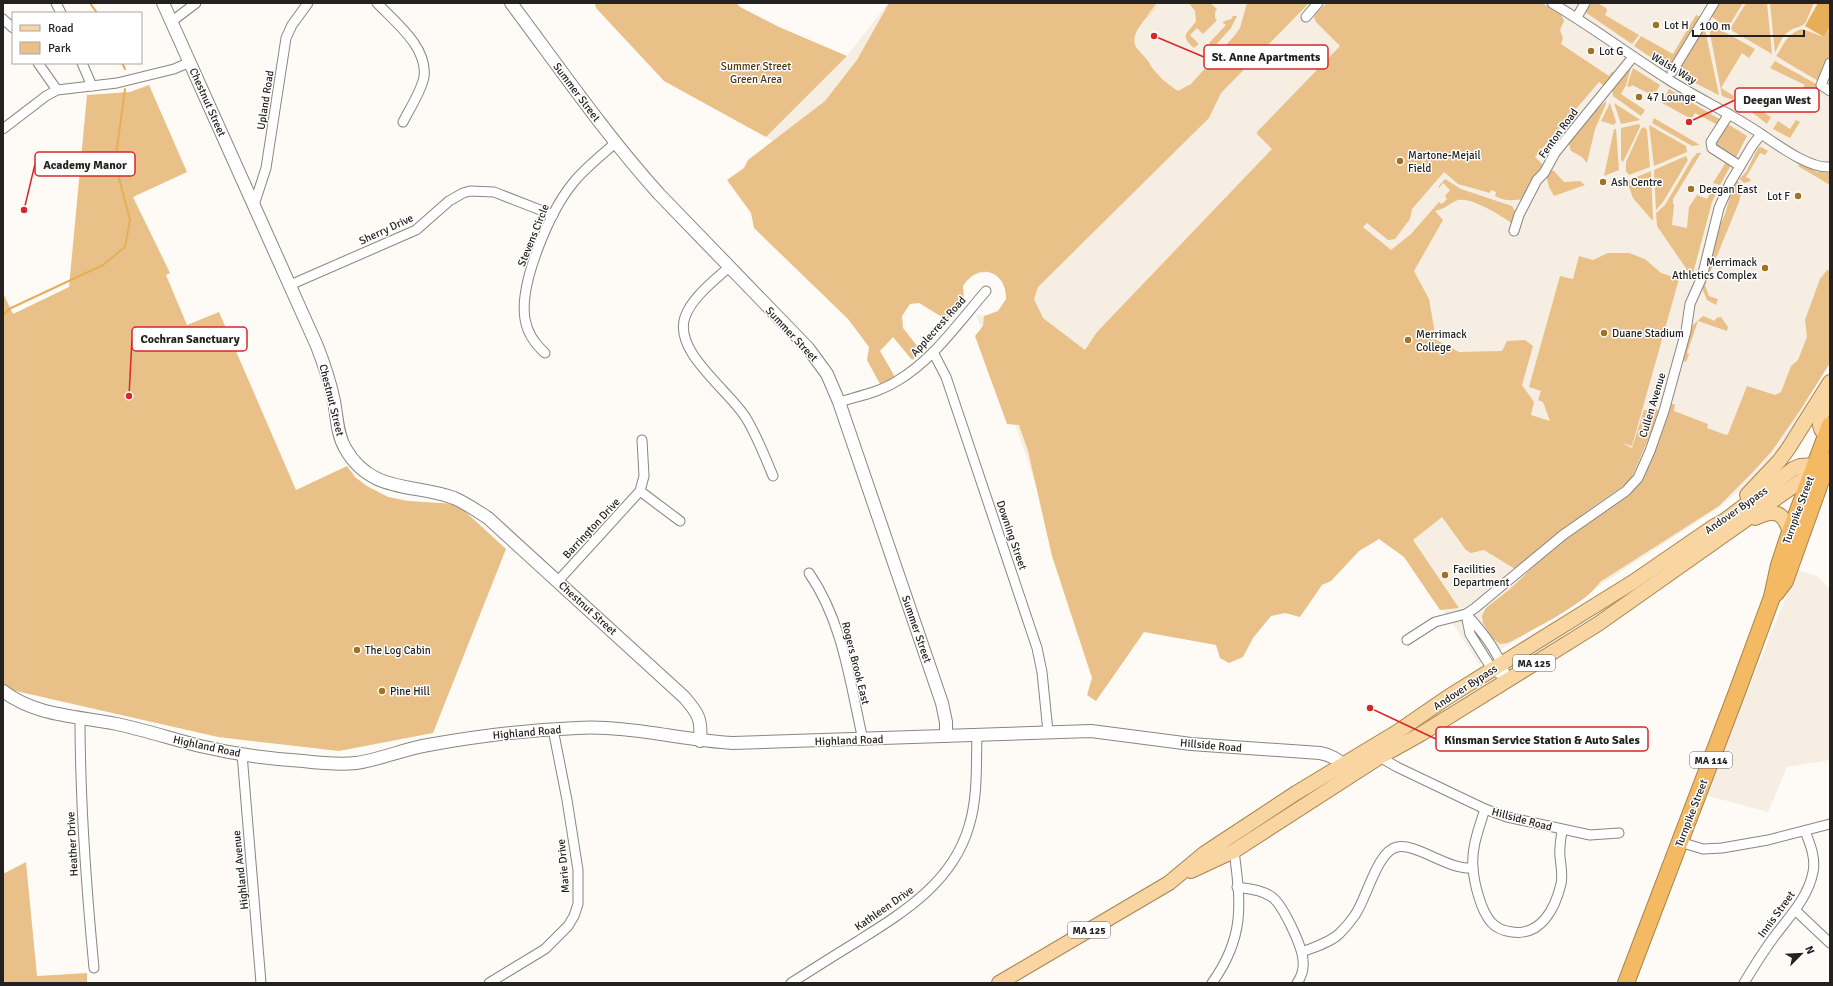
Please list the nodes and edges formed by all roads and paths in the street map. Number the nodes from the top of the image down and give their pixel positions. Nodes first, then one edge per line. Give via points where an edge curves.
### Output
1 (56, 3) edge
2 (163, 3) edge
3 (196, 3) edge
4 (308, 3) edge
5 (377, 3) edge
6 (510, 3) edge
7 (1318, 3) edge
8 (1552, 3) edge
9 (1585, 3) edge
10 (1714, 3) edge
11 (60, 12) edge
12 (1306, 17) dead end
13 (1576, 18) junction
14 (3, 19) edge
15 (172, 22) junction
16 (12, 27) edge
17 (1633, 57) junction
18 (190, 62) junction
19 (1830, 63) edge
20 (39, 64) edge
21 (82, 64) edge
22 (1672, 72) dead end
23 (92, 86) junction
24 (57, 90) junction
25 (1830, 91) edge
26 (1729, 114) junction
27 (404, 122) dead end
28 (3, 129) edge
29 (1761, 134) junction
30 (615, 143) junction
31 (1740, 166) junction
32 (1830, 167) edge
33 (254, 205) junction
34 (554, 215) junction
35 (1514, 231) dead end
36 (729, 267) junction
37 (290, 284) junction
38 (986, 291) dead end
39 (933, 352) junction
40 (545, 353) dead end
41 (1830, 382) edge
42 (1830, 398) edge
43 (839, 402) junction
44 (1829, 433) edge
45 (642, 440) dead end
46 (1823, 466) edge
47 (773, 476) dead end
48 (640, 491) junction
49 (680, 521) dead end
50 (1737, 526) junction
51 (1713, 527) junction
52 (1790, 532) junction
53 (809, 573) dead end
54 (558, 581) junction
55 (1772, 597) junction
56 (1466, 614) junction
57 (1406, 640) dead end
58 (1497, 666) junction
59 (1507, 679) junction
60 (3, 691) edge
61 (80, 718) junction
62 (553, 729) junction
63 (1048, 732) junction
64 (1062, 732) joint
65 (977, 735) junction
66 (946, 736) junction
67 (700, 740) junction
68 (863, 740) junction
69 (1374, 753) junction
70 (242, 754) junction
71 (1343, 764) junction
72 (1352, 774) junction
73 (1485, 809) junction
74 (1830, 824) edge
75 (1562, 830) junction
76 (1805, 831) junction
77 (1619, 833) dead end
78 (1680, 842) junction
79 (1234, 851) junction
80 (1473, 868) junction
81 (1178, 877) junction
82 (1238, 887) junction
83 (1795, 910) junction
84 (1830, 943) edge
85 (1302, 952) junction
86 (94, 968) dead end
87 (261, 983) edge
88 (489, 983) edge
89 (790, 983) edge
90 (1000, 983) edge
91 (1212, 983) edge
92 (1297, 983) edge
93 (1626, 983) edge
94 (1744, 983) edge

1 - 11 street
2 - 15 street, Chestnut Street
3 - 15 street
4 - 33 street, Upland Road via 286,38 266,168
5 - 27 street via 414,44 422,63 422,84
6 - 30 street, Summer Street
7 - 12 street
8 - 13 street, Walsh Way
9 - 13 street
10 - 22 street
13 - 17 street, Walsh Way
14 - 16 street
15 - 18 street, Chestnut Street
17 - 26 street, Walsh Way
17 - 35 street, Fenton Road via 1555,153 1537,180 1519,215
18 - 23 street via 174,69 117,83
18 - 33 street, Chestnut Street
19 - 25 street via 1821,85
20 - 24 street
21 - 23 street
23 - 24 street
24 - 28 street
26 - 29 street, Walsh Way
26 - 31 street via 1711,142 1712,148
29 - 31 street, Cullen Avenue
29 - 32 street, Walsh Way via 1813,164 1823,168
30 - 34 street, Stevens Circle via 578,177
30 - 36 street, Summer Street via 659,194
31 - 56 street, Cullen Avenue via 1719,208 1702,277 1690,304 1686,331 1664,411 1638,478 1626,491 1569,531
33 - 37 street, Chestnut Street
34 - 37 street, Sherry Drive via 494,192 470,191 449,201 416,230
34 - 40 street, Stevens Circle via 535,260 524,298 525,321 531,336
36 - 43 street, Summer Street via 816,358
36 - 47 street via 691,306 685,317 683,335 690,352 747,419
37 - 54 street, Chestnut Street via 325,367 341,440 358,466 390,485 453,498 470,507 488,518
38 - 39 street, Applecrest Road
39 - 43 street, Applecrest Road via 896,382 874,392
39 - 63 street, Downing Street via 946,377 1037,648
41 - 51 main road, MA 125 via 1779,461
42 - 44 main road via 1819,420 1820,429
43 - 66 street, Summer Street via 942,703
44 - 46 highway, Turnpike Street / MA 114
45 - 48 street via 644,476
46 - 50 main road, Andover Bypass / MA 125
46 - 51 main road, Andover Bypass / MA 125 via 1800,466 1793,469
46 - 52 highway, Turnpike Street / MA 114
46 - 55 highway, Turnpike Street / MA 114 via 1785,581
48 - 49 street
48 - 54 street, Barrington Drive
50 - 52 main road via 1765,514 1776,513 1785,518
50 - 59 main road, Andover Bypass / MA 125 via 1598,624
51 - 58 main road, Andover Bypass / MA 125 via 1651,570
52 - 55 highway, Turnpike Street / MA 114
53 - 68 street, Rogers Brook East via 821,591 837,629
54 - 67 street, Chestnut Street via 684,697 700,720
55 - 78 highway, Turnpike Street / MA 114
56 - 57 street via 1436,622
56 - 58 street via 1479,628
58 - 59 street
58 - 69 main road, Andover Bypass / MA 125 via 1397,732
59 - 69 main road, Andover Bypass / MA 125 via 1421,734
60 - 61 street, Highland Road via 37,708
61 - 70 street, Highland Road via 118,724 200,746
61 - 86 street, Heather Drive via 86,875
62 - 67 street, Highland Road via 605,728
62 - 70 street, Highland Road via 411,748 356,763 309,762
62 - 88 street, Marie Drive via 576,856 578,904 568,926 545,950
63 - 64 street, Highland Road
63 - 65 street, Highland Road
64 - 71 street, Hillside Road via 1092,731 1191,744 1320,753 1329,755
65 - 66 street, Highland Road
65 - 89 street, Kathleen Drive via 975,787 969,826 959,850 940,878 910,908
66 - 68 street, Highland Road
67 - 68 street, Highland Road via 733,743
69 - 71 main road, Andover Bypass / MA 125
69 - 72 main road, Andover Bypass / MA 125
69 - 73 street, Hillside Road
70 - 87 street, Highland Avenue
71 - 72 street, Hillside Road
71 - 81 main road, Andover Bypass / MA 125 via 1205,854
72 - 79 main road, Andover Bypass / MA 125
73 - 75 street, Hillside Road via 1507,818
73 - 80 street via 1474,846
74 - 76 street
75 - 77 street, Hillside Road via 1590,835
75 - 80 street via 1562,870 1557,896 1544,922 1528,932 1500,930 1492,923 1482,904
76 - 78 street via 1722,848 1703,849
76 - 83 street, Innis Street via 1812,851 1813,871 1808,890
78 - 93 highway, Turnpike Street / MA 114
79 - 81 main road, Andover Bypass / MA 125
79 - 82 street
80 - 85 street via 1458,868 1411,848 1401,847 1388,851 1379,864 1355,915 1345,927 1330,940
81 - 90 main road, Andover Bypass / MA 125
82 - 85 street via 1266,893 1279,903
82 - 91 street via 1236,934
83 - 84 street
83 - 94 street, Innis Street
85 - 92 street via 1303,966

